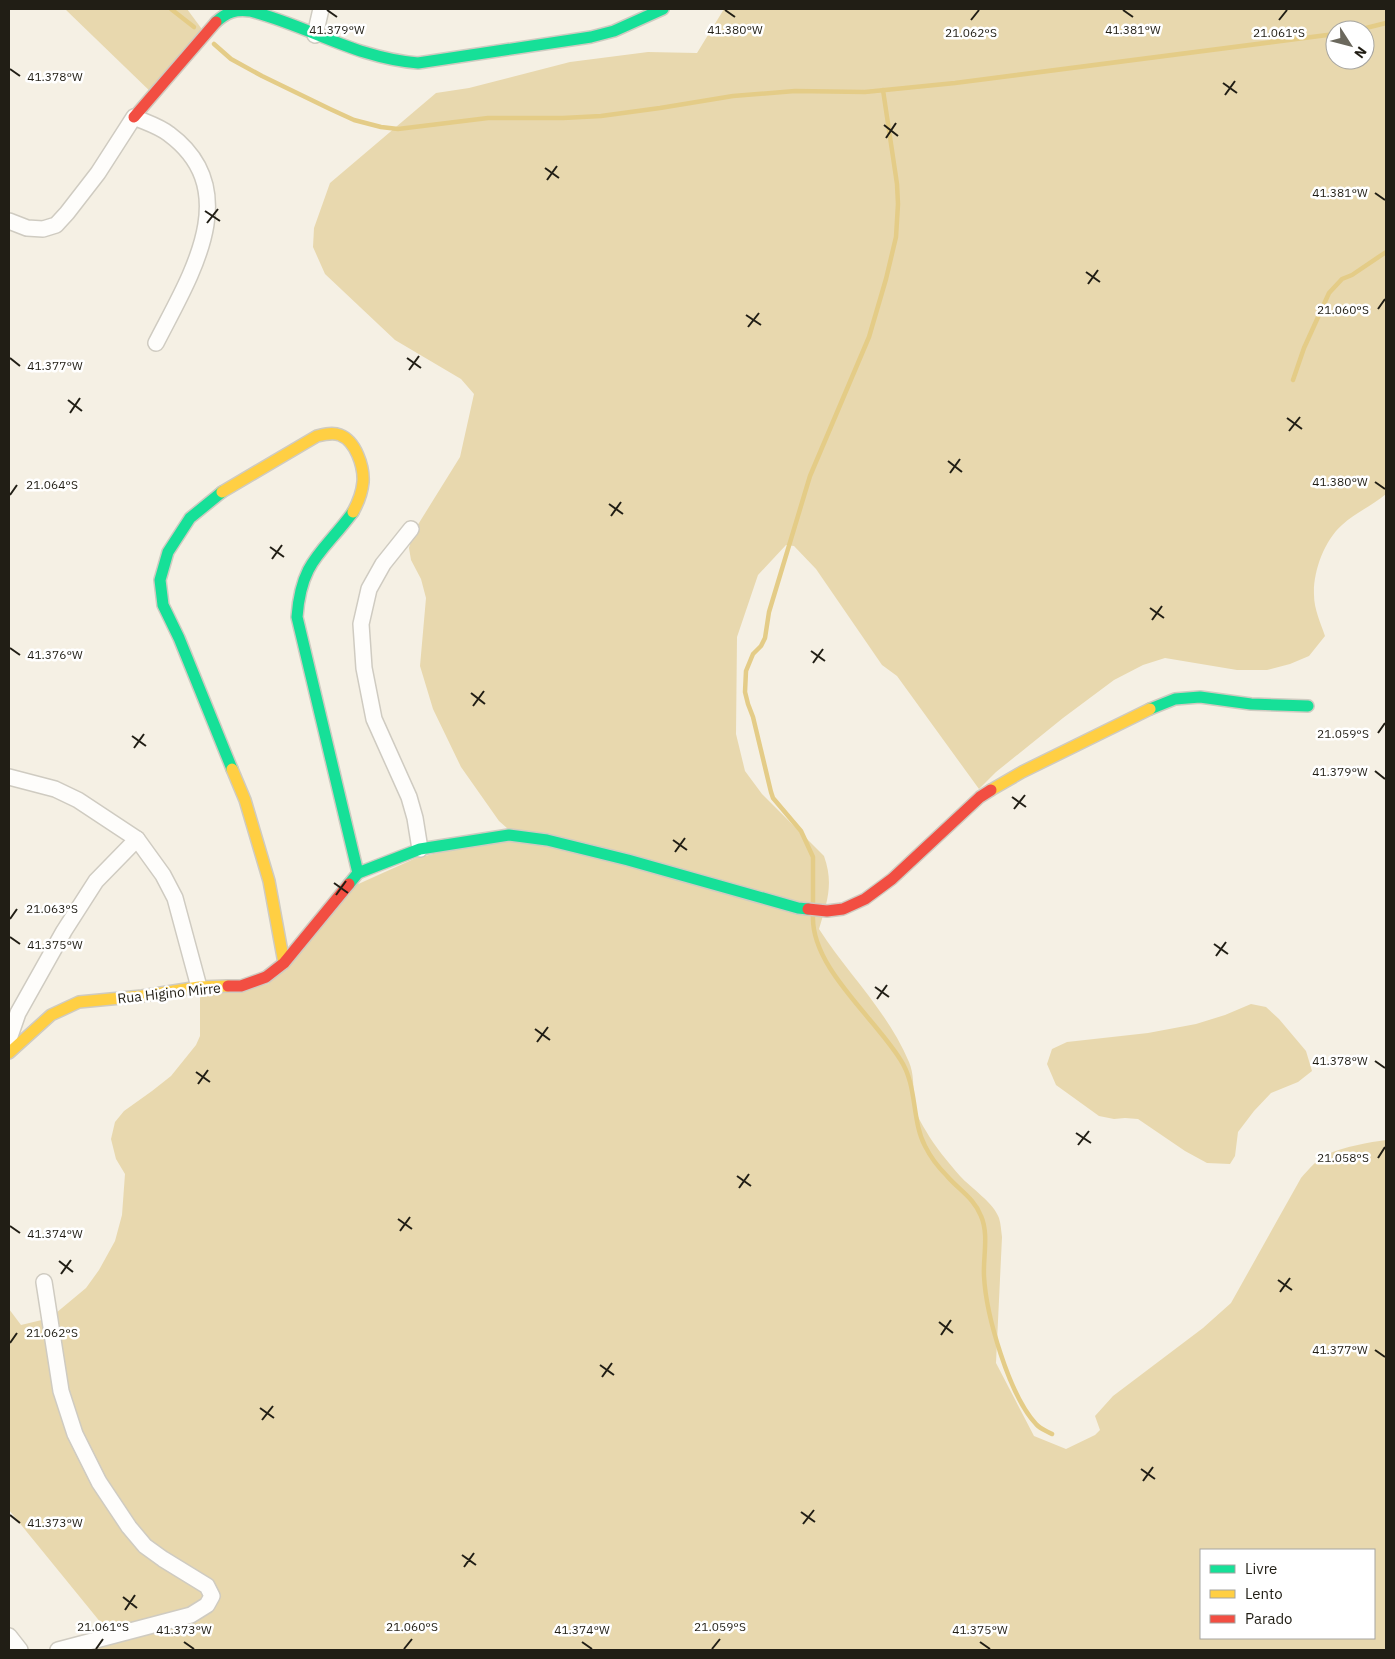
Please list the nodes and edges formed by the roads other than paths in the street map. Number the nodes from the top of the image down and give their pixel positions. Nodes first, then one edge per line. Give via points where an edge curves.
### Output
1 (321, 9) edge
2 (663, 9) edge
3 (315, 36) junction
4 (134, 117) junction
5 (9, 221) edge
6 (156, 344) dead end
7 (411, 529) dead end
8 (1308, 706) dead end
9 (9, 777) edge
10 (137, 839) junction
11 (420, 849) junction
12 (358, 872) junction
13 (284, 963) junction
14 (199, 987) junction
15 (9, 1039) edge
16 (9, 1053) edge
17 (44, 1282) dead end
18 (9, 1636) edge
19 (20, 1650) edge
20 (58, 1650) edge

1 - 3 street
2 - 3 street via 614,31 591,37 418,63 358,52
3 - 4 street via 247,10 226,14
4 - 5 street via 98,173 56,225 43,229 27,228
4 - 6 street via 168,133 188,151 208,191 207,225 197,262
7 - 11 street via 383,564 369,588 361,624 364,668 374,719 409,797
8 - 11 street via 1251,704 1200,697 1175,700 1150,709 1022,772 980,797 892,879 865,899 844,909 798,908 548,840 510,835
9 - 10 street via 55,789 78,800
10 - 14 street via 175,898
10 - 15 street via 96,881 18,1013
11 - 12 street
12 - 13 street, Rua Higino Mirre
12 - 13 street via 297,617 299,589 309,566 353,512 364,481 357,454 348,440 338,433 328,432 220,493 190,518 168,552 160,580 163,604 245,800 269,882
13 - 14 street, Rua Higino Mirre via 266,977 241,986
14 - 16 street, Rua Higino Mirre via 79,1002 51,1016
17 - 20 street via 61,1391 75,1434 99,1482 128,1528 145,1546 207,1586 212,1596 208,1605 191,1615
18 - 19 street

